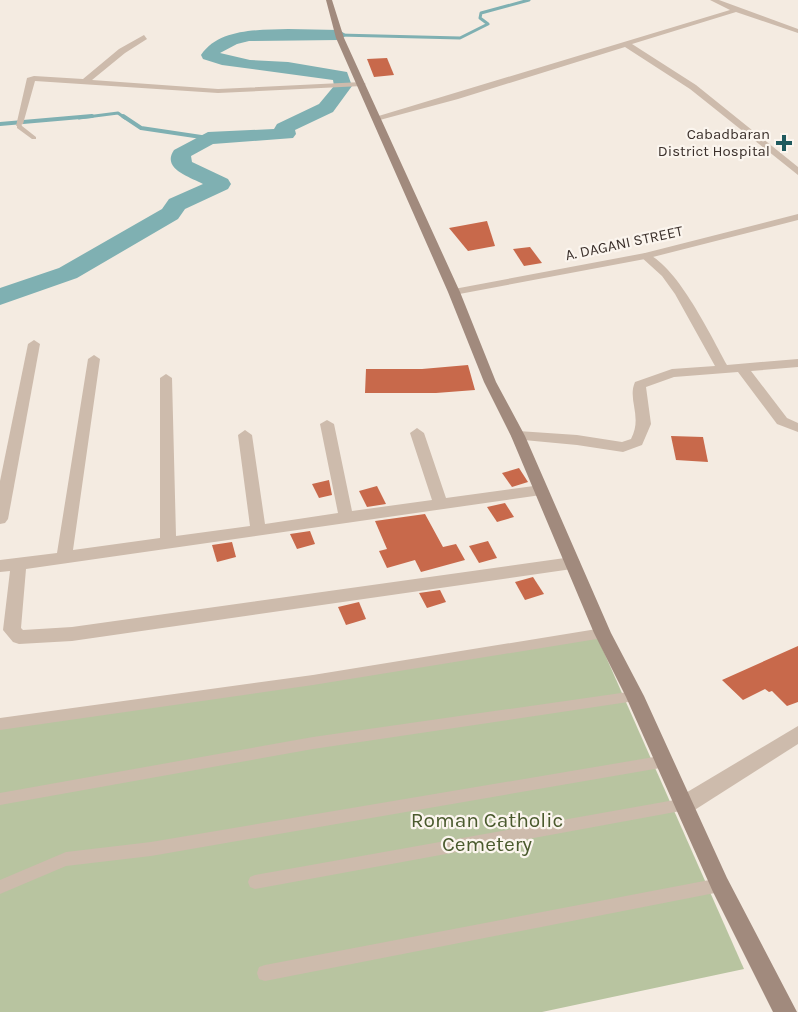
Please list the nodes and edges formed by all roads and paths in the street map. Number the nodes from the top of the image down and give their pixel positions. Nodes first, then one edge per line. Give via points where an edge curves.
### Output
1 (329, 0) edge
2 (713, 0) edge
3 (736, 10) junction
4 (798, 31) edge
5 (144, 37) dead end
6 (628, 45) junction
7 (84, 82) junction
8 (358, 85) junction
9 (376, 118) junction
10 (20, 122) joint
11 (34, 138) dead end
12 (798, 172) edge
13 (798, 217) edge
14 (645, 256) junction
15 (454, 292) junction
16 (34, 344) dead end
17 (94, 359) dead end
18 (798, 363) edge
19 (743, 369) junction
20 (724, 370) junction
21 (166, 378) dead end
22 (327, 424) dead end
23 (798, 428) edge
24 (417, 433) dead end
25 (245, 435) dead end
26 (518, 436) junction
27 (541, 490) junction
28 (441, 504) junction
29 (346, 518) junction
30 (0, 519) edge
31 (258, 529) junction
32 (168, 544) junction
33 (64, 557) junction
34 (572, 563) junction
35 (19, 564) junction
36 (0, 566) edge
37 (603, 633) junction
38 (636, 696) junction
39 (0, 724) edge
40 (798, 734) edge
41 (666, 761) junction
42 (0, 800) edge
43 (686, 804) junction
44 (255, 882) dead end
45 (720, 885) junction
46 (0, 886) edge
47 (265, 973) dead end
48 (785, 1012) edge

1 - 8 main road
2 - 3 street
3 - 4 street
3 - 6 street
5 - 7 street
6 - 9 street
6 - 12 street via 693,87
7 - 8 street via 247,91
7 - 10 street via 32,78
8 - 9 main road
9 - 15 main road
10 - 11 lane via 19,127
13 - 14 street, A. DAGANI STREET
14 - 15 street, A. DAGANI STREET
14 - 20 street via 680,293
15 - 26 main road via 490,382
16 - 30 street
17 - 33 street
18 - 19 street
19 - 20 street
19 - 23 street via 782,421
20 - 26 street via 672,373 640,385 644,425 637,442 623,447
21 - 32 street
22 - 29 street
24 - 28 street
25 - 31 street
26 - 27 main road
27 - 28 street
27 - 34 main road
28 - 29 street
29 - 31 street
31 - 32 street
32 - 33 street
33 - 35 street
34 - 35 street via 38,637 19,637 12,630
34 - 37 main road
35 - 36 street
37 - 38 main road
37 - 39 lane via 313,680
38 - 41 main road
38 - 42 lane via 314,743
40 - 43 street
41 - 43 main road
41 - 46 lane via 151,849 66,859
43 - 44 lane
43 - 45 main road
45 - 47 lane
45 - 48 main road

